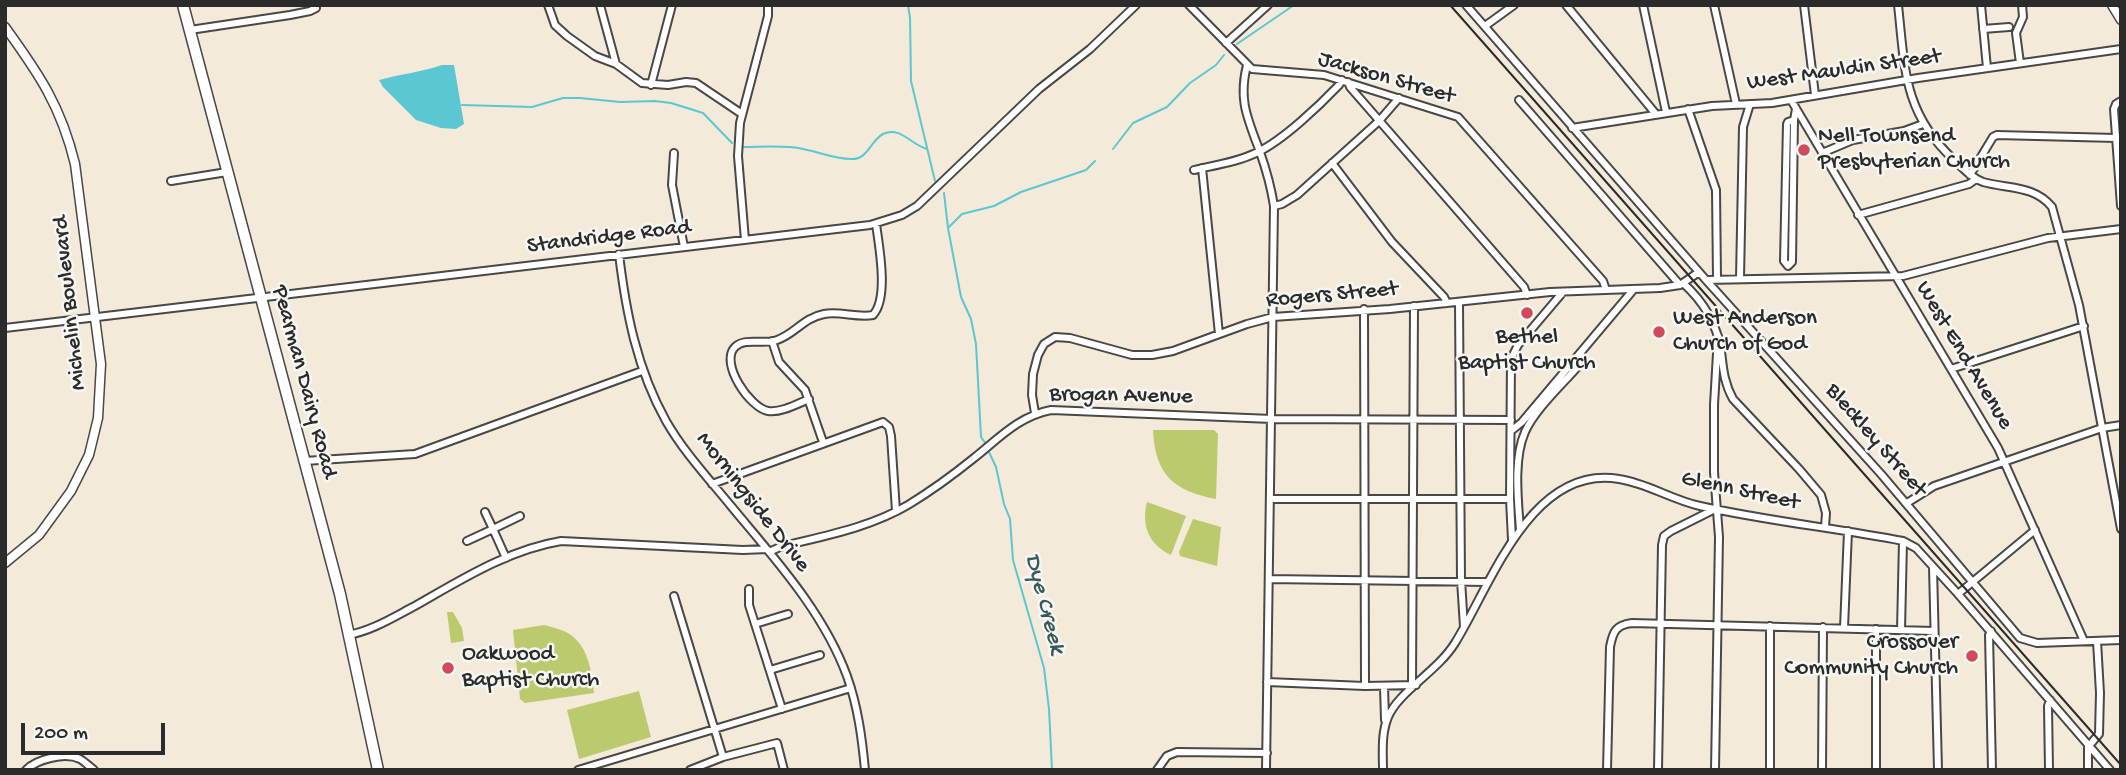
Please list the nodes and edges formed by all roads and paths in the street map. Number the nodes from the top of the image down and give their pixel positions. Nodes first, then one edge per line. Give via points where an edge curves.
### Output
1 (183, 5) edge
2 (548, 5) edge
3 (600, 5) edge
4 (672, 5) edge
5 (768, 5) edge
6 (1136, 5) edge
7 (1189, 5) edge
8 (1268, 5) edge
9 (1466, 5) edge
10 (1514, 5) edge
11 (1566, 5) edge
12 (1643, 5) edge
13 (1714, 5) edge
14 (1804, 5) edge
15 (1898, 5) edge
16 (1980, 5) edge
17 (2022, 5) edge
18 (2112, 5) edge
19 (316, 8) dead end
20 (2121, 20) edge
21 (1485, 26) junction
22 (5, 27) edge
23 (2009, 27) dead end
24 (1983, 29) junction
25 (190, 30) junction
26 (1226, 43) junction
27 (2121, 49) edge
28 (2020, 63) junction
29 (616, 64) junction
30 (1247, 65) junction
31 (1987, 68) junction
32 (1345, 81) junction
33 (1906, 81) junction
34 (651, 85) junction
35 (1815, 95) junction
36 (1399, 98) junction
37 (1519, 100) dead end
38 (1791, 100) junction
39 (2121, 101) edge
40 (1736, 104) junction
41 (1750, 104) junction
42 (1688, 109) junction
43 (1796, 109) junction
44 (1666, 112) junction
45 (1655, 113) junction
46 (742, 114) junction
47 (1794, 120) junction
48 (1379, 121) junction
49 (1923, 124) junction
50 (1572, 128) junction
51 (2116, 138) junction
52 (1260, 152) junction
53 (674, 153) dead end
54 (1822, 153) junction
55 (1332, 163) junction
56 (1202, 168) junction
57 (1194, 170) dead end
58 (227, 172) junction
59 (1973, 177) junction
60 (171, 181) dead end
61 (1275, 206) junction
62 (2121, 206) edge
63 (1858, 215) junction
64 (876, 224) junction
65 (2121, 229) edge
66 (2061, 236) junction
67 (745, 240) junction
68 (684, 247) junction
69 (619, 254) junction
70 (1699, 272) junction
71 (1895, 277) junction
72 (1717, 278) junction
73 (1740, 278) junction
74 (1706, 280) junction
75 (1681, 284) junction
76 (1634, 289) junction
77 (1606, 290) junction
78 (1563, 292) junction
79 (1527, 295) junction
80 (261, 298) junction
81 (1459, 302) junction
82 (1447, 303) junction
83 (1414, 306) junction
84 (1364, 309) junction
85 (1273, 317) junction
86 (96, 318) junction
87 (2084, 326) junction
88 (5, 328) edge
89 (1219, 334) junction
90 (1718, 336) junction
91 (772, 341) junction
92 (1580, 353) junction
93 (1951, 369) junction
94 (642, 371) junction
95 (809, 399) junction
96 (1035, 413) junction
97 (1272, 419) junction
98 (1412, 420) junction
99 (1460, 420) junction
100 (1511, 420) junction
101 (1364, 421) junction
102 (2121, 425) edge
103 (2102, 428) junction
104 (1511, 431) junction
105 (823, 442) junction
106 (304, 461) junction
107 (2005, 462) junction
108 (712, 484) junction
109 (1270, 499) junction
110 (1461, 499) junction
111 (1510, 499) junction
112 (1363, 500) junction
113 (1413, 500) junction
114 (1907, 503) junction
115 (1715, 509) junction
116 (896, 511) junction
117 (485, 512) dead end
118 (520, 516) dead end
119 (1825, 527) junction
120 (493, 529) junction
121 (1520, 530) junction
122 (2035, 530) junction
123 (2121, 530) edge
124 (1848, 531) junction
125 (1512, 540) junction
126 (467, 541) dead end
127 (1903, 541) junction
128 (768, 550) junction
129 (506, 558) junction
130 (5, 563) edge
131 (1933, 567) junction
132 (1269, 579) junction
133 (1364, 580) junction
134 (1412, 580) junction
135 (1461, 580) junction
136 (1972, 581) junction
137 (1488, 582) junction
138 (749, 589) dead end
139 (1958, 594) junction
140 (674, 596) dead end
141 (788, 614) dead end
142 (755, 624) junction
143 (1660, 624) junction
144 (1717, 626) junction
145 (1770, 626) junction
146 (1464, 627) junction
147 (1823, 627) junction
148 (1843, 628) junction
149 (1876, 629) junction
150 (1901, 629) junction
151 (1934, 631) junction
152 (1991, 631) junction
153 (348, 635) junction
154 (2121, 640) edge
155 (2097, 641) junction
156 (2084, 642) junction
157 (820, 655) dead end
158 (770, 670) junction
159 (1267, 682) junction
160 (1414, 685) junction
161 (1365, 686) junction
162 (1384, 686) junction
163 (851, 688) junction
164 (2050, 700) junction
165 (782, 709) junction
166 (1385, 726) junction
167 (715, 729) junction
168 (2090, 746) junction
169 (1267, 753) junction
170 (723, 757) junction
171 (26, 770) edge
172 (94, 770) edge
173 (378, 770) edge
174 (578, 770) edge
175 (690, 770) edge
176 (784, 770) edge
177 (865, 770) edge
178 (1157, 770) edge
179 (1266, 770) edge
180 (1383, 770) edge
181 (1607, 770) edge
182 (1658, 770) edge
183 (1715, 770) edge
184 (1770, 770) edge
185 (1822, 770) edge
186 (1875, 770) edge
187 (1938, 770) edge
188 (1992, 770) edge
189 (2049, 770) edge
190 (2088, 770) edge
191 (2110, 770) edge

1 - 25 highway, Pearman Dairy Road
2 - 29 street via 555,25 567,36
3 - 29 street
4 - 34 street
5 - 46 street
6 - 64 street, Standridge Road via 1039,89 917,206
7 - 26 street
8 - 26 street
9 - 21 street, Bleckley Street
10 - 21 street
11 - 45 street
12 - 44 street
13 - 40 street
14 - 35 street
15 - 33 street
16 - 24 street
17 - 28 street via 2017,33
18 - 20 main road
19 - 25 street
21 - 50 street, Bleckley Street
22 - 86 main road, Michelin Boulevard via 39,74 70,140
23 - 24 street
24 - 31 street
25 - 58 highway, Pearman Dairy Road
26 - 30 street
27 - 28 street, West Mauldin Street
28 - 31 street, West Mauldin Street
29 - 34 street
30 - 32 street, Jackson Street via 1258,71 1311,73
30 - 52 street via 1243,105
31 - 33 street, West Mauldin Street
32 - 36 street, Jackson Street
32 - 48 street
32 - 52 street
33 - 35 street, West Mauldin Street
33 - 49 street
34 - 46 street via 696,83
35 - 38 street, West Mauldin Street
36 - 48 street
36 - 77 street, Jackson Street via 1458,117 1598,275
37 - 75 street
38 - 41 street, West Mauldin Street
38 - 43 street, West End Avenue
39 - 51 street via 2115,109
40 - 41 street, West Mauldin Street
40 - 42 street, West Mauldin Street
41 - 73 street via 1743,127
42 - 44 street, West Mauldin Street
42 - 72 street via 1716,190
43 - 47 street
43 - 54 street, West End Avenue
44 - 45 street, West Mauldin Street
45 - 50 street, West Mauldin Street
46 - 67 street via 738,156
47 - 47 street via 1787,124 1784,261 1788,266 1792,262
48 - 55 street
48 - 79 street
49 - 54 street via 1853,140
49 - 59 street
50 - 70 street, Bleckley Street
51 - 59 street via 1997,135
51 - 62 street
52 - 56 street
52 - 61 street
53 - 68 street via 672,186
54 - 63 street, West End Avenue
55 - 61 street via 1297,195
55 - 82 street via 1371,217
56 - 57 street
56 - 89 street
58 - 60 street
58 - 80 highway, Pearman Dairy Road
59 - 63 street via 1969,184
59 - 66 street via 2032,190 2043,197 2052,207
61 - 85 street
63 - 71 street, West End Avenue
64 - 67 street, Standridge Road
64 - 91 street via 881,279 873,315 820,315
65 - 66 street
66 - 71 street
66 - 87 street
67 - 68 street, Standridge Road
68 - 69 street, Standridge Road
69 - 80 street, Standridge Road
69 - 94 street, Morningside Drive via 626,311
70 - 74 street, Bleckley Street
70 - 75 street, Rogers Street
71 - 73 street
71 - 93 street, West End Avenue
72 - 73 street
72 - 74 street
74 - 114 street, Bleckley Street
75 - 76 street, Rogers Street
75 - 90 street via 1705,307
76 - 77 street, Rogers Street
76 - 92 street
77 - 78 street, Rogers Street
78 - 79 street, Rogers Street
78 - 100 street via 1513,352
79 - 81 street, Rogers Street
80 - 86 street, Standridge Road
80 - 106 highway, Pearman Dairy Road
81 - 82 street, Rogers Street
81 - 99 street
82 - 83 street, Rogers Street
83 - 84 street, Rogers Street
83 - 98 street
84 - 85 street, Rogers Street
84 - 101 street
85 - 89 street, Rogers Street
85 - 97 street
86 - 88 street, Standridge Road
86 - 130 main road, Michelin Boulevard via 101,382 89,454 71,491 39,536
87 - 93 street
87 - 103 street
89 - 96 street, Rogers Street via 1173,351 1132,355 1055,337 1044,344 1033,373
90 - 115 street
90 - 119 street via 1732,399 1821,495
91 - 95 street via 777,358 801,383
91 - 95 street via 735,346 729,365 733,374 757,407 766,411
92 - 104 street
92 - 121 street via 1580,364 1525,432 1517,482
93 - 107 street, West End Avenue
94 - 106 street via 415,454
94 - 108 street, Morningside Drive via 668,424
95 - 105 street
96 - 97 street, Brogan Avenue via 1074,410
96 - 116 street, Brogan Avenue via 948,479
97 - 101 street, Brogan Avenue
97 - 109 street
98 - 99 street, Brogan Avenue
98 - 101 street, Brogan Avenue
98 - 113 street
99 - 100 street, Brogan Avenue
99 - 110 street
100 - 104 street
101 - 112 street
102 - 103 street
103 - 107 street
103 - 123 street
104 - 111 street
105 - 108 street
105 - 116 street via 883,422 889,427
106 - 153 highway, Pearman Dairy Road
107 - 114 street via 1934,486
107 - 122 street, West End Avenue
108 - 128 street, Morningside Drive
109 - 112 street
109 - 132 street
110 - 111 street
110 - 113 street
110 - 135 street
111 - 125 street
112 - 113 street
112 - 133 street
113 - 134 street
114 - 136 street, Bleckley Street
115 - 119 street, Glenn Street
115 - 121 street, Glenn Street via 1633,482 1594,479 1556,494
115 - 143 street via 1664,536
115 - 144 street
116 - 128 street, Brogan Avenue via 858,527
117 - 120 street
118 - 120 street
119 - 124 street, Glenn Street
120 - 126 street
120 - 129 street
121 - 125 street, Glenn Street
122 - 136 street
122 - 156 street, West End Avenue
124 - 127 street, Glenn Street
124 - 148 street
125 - 137 street, Glenn Street
127 - 131 street, Glenn Street
127 - 150 street
128 - 129 street, Brogan Avenue via 561,541 536,545
128 - 163 street, Morningside Drive via 820,622
129 - 153 street, Brogan Avenue via 382,623
131 - 139 street, Glenn Street
131 - 151 street
132 - 133 street
132 - 159 street
133 - 134 street
133 - 161 street
134 - 135 street
134 - 160 street
135 - 137 street
135 - 146 street
136 - 139 street
136 - 156 street, Bleckley Street via 2020,638 2037,643
137 - 146 street, Glenn Street
138 - 142 street
139 - 152 street, Glenn Street
140 - 167 street
141 - 142 street
142 - 158 street
143 - 144 street
143 - 181 street via 1632,623 1616,628 1610,646
143 - 182 street
144 - 145 street
144 - 183 street
145 - 147 street
145 - 184 street
146 - 160 street, Glenn Street via 1443,660
147 - 148 street
147 - 185 street
148 - 149 street
149 - 150 street
149 - 186 street
150 - 151 street
151 - 187 street
152 - 164 street, Glenn Street
152 - 188 street
153 - 173 highway, Pearman Dairy Road
154 - 155 street, Bleckley Street
155 - 156 street, Bleckley Street
155 - 168 street via 2099,734
157 - 158 street
158 - 165 street
159 - 161 street
159 - 169 street
160 - 162 street
160 - 166 street, Glenn Street via 1388,715
161 - 162 street
162 - 166 street, Glenn Street
163 - 165 street
163 - 177 street, Morningside Drive via 862,730
164 - 168 street, Glenn Street
164 - 189 street
165 - 167 street
166 - 180 street, Glenn Street
167 - 170 street
167 - 174 street
168 - 190 street
168 - 191 street, Glenn Street
169 - 178 street via 1177,752 1167,756
169 - 179 street
170 - 175 street
170 - 176 street via 777,743
171 - 172 street via 41,760 60,757 78,758

